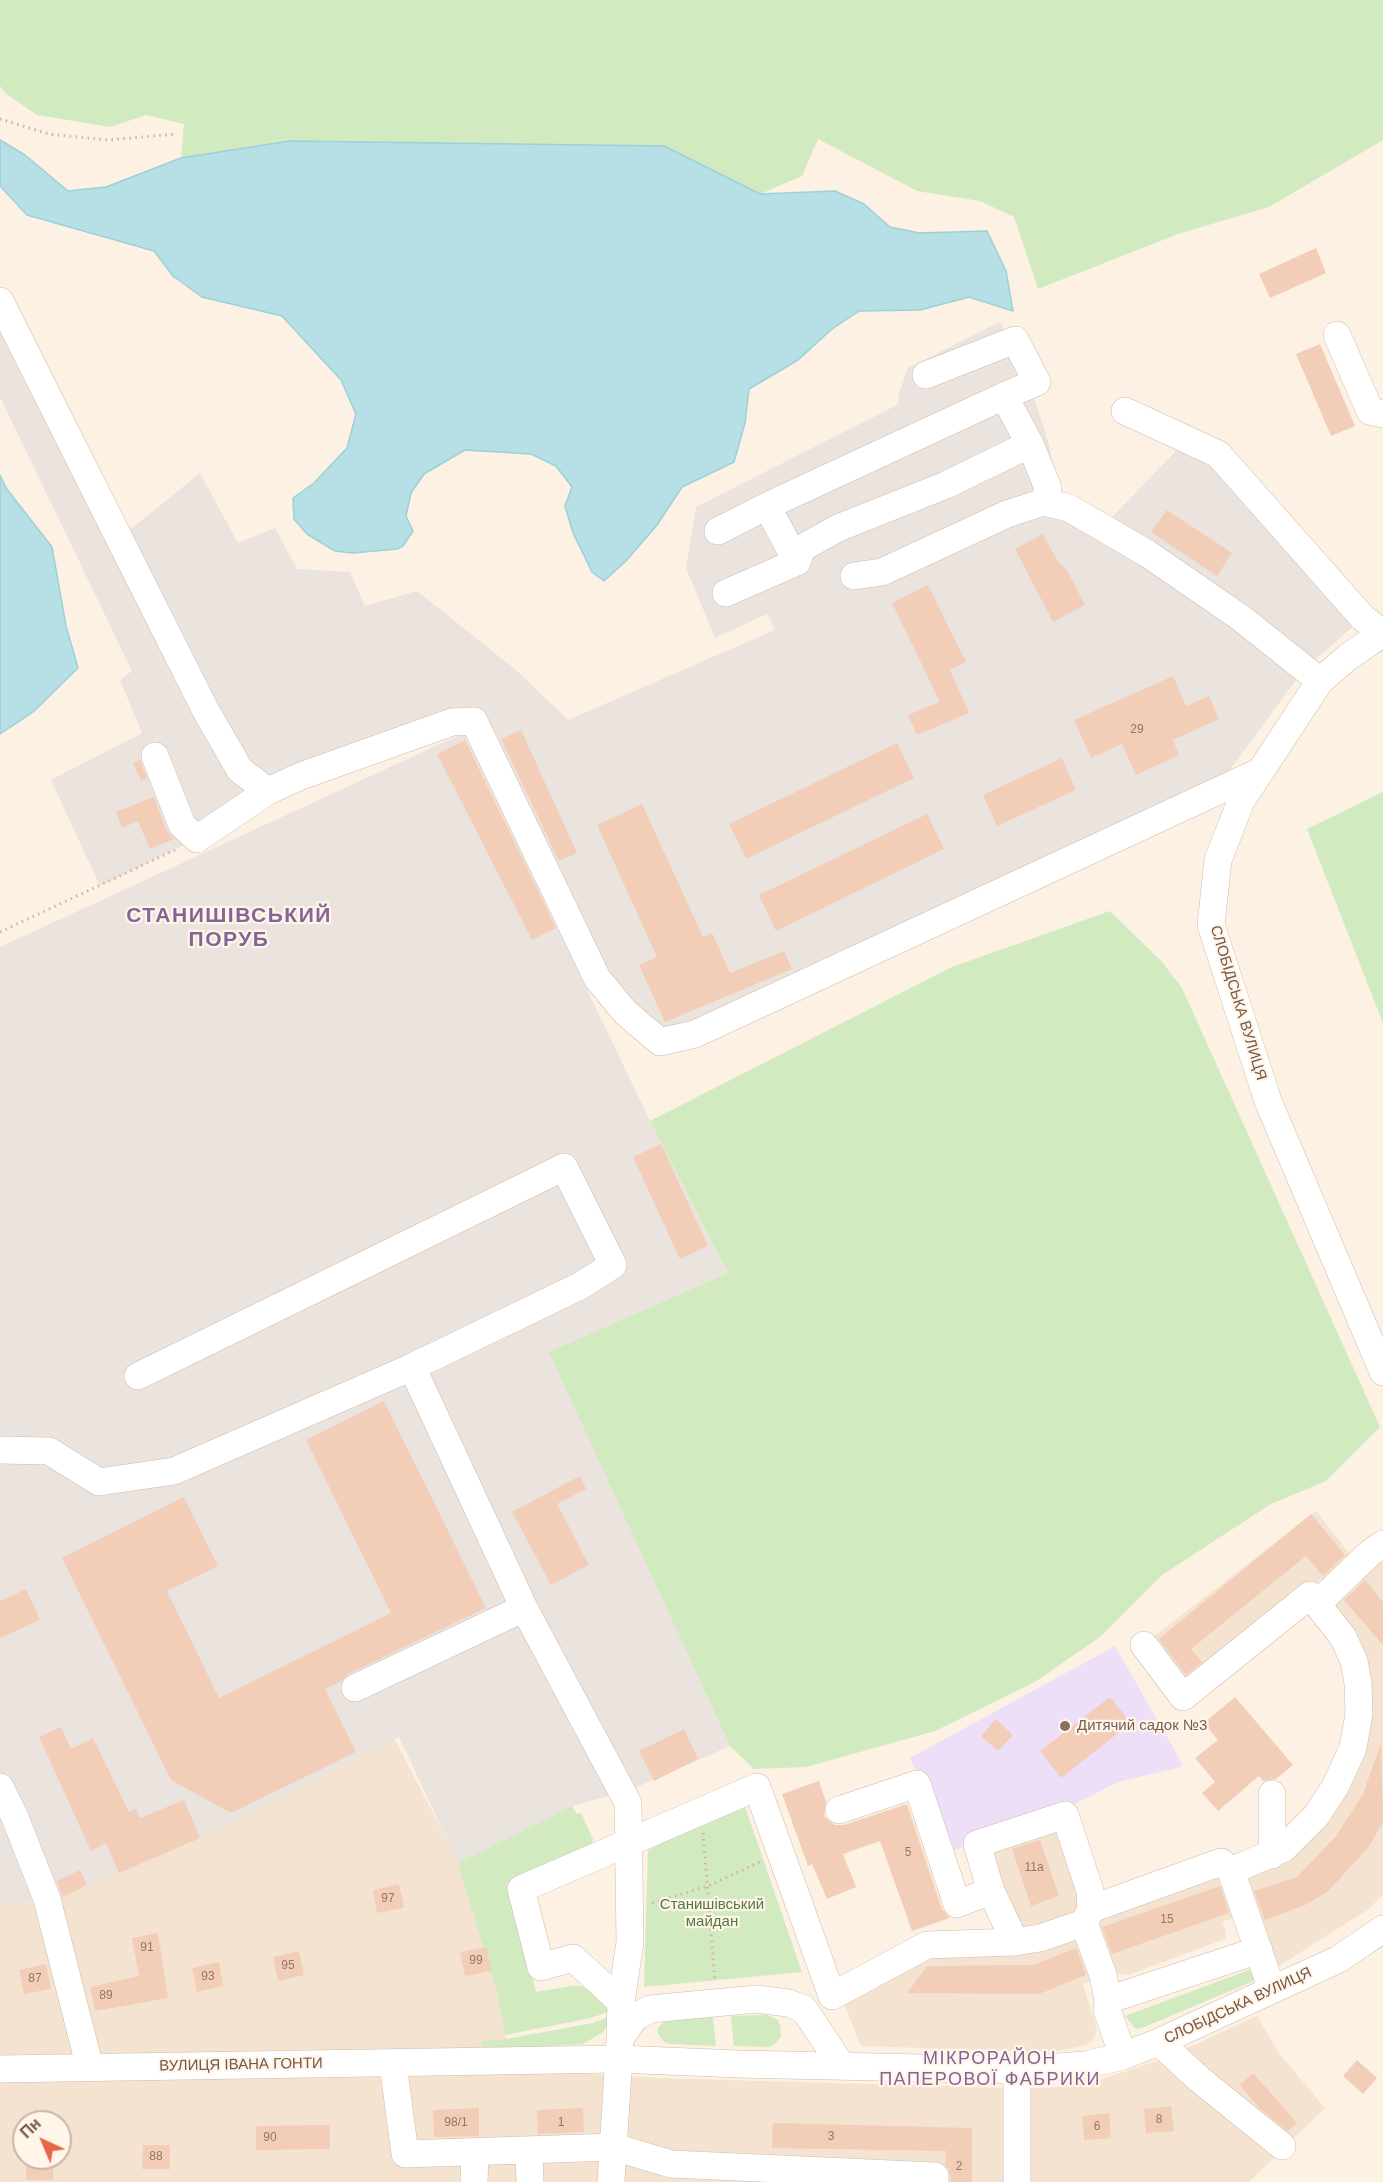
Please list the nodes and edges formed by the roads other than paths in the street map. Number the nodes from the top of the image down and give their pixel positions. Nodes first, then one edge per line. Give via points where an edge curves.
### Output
1 (0, 301) edge
2 (1337, 335) dead end
3 (926, 375) dead end
4 (1004, 396) junction
5 (1125, 411) dead end
6 (1383, 414) edge
7 (1030, 444) junction
8 (1044, 502) junction
9 (767, 507) junction
10 (718, 531) dead end
11 (797, 562) junction
12 (854, 576) dead end
13 (726, 593) dead end
14 (1383, 633) edge
15 (1320, 681) junction
16 (155, 756) dead end
17 (1261, 771) junction
18 (268, 791) junction
19 (412, 1367) junction
20 (1383, 1372) edge
21 (138, 1376) dead end
22 (0, 1450) edge
23 (1383, 1544) edge
24 (1317, 1604) junction
25 (524, 1608) junction
26 (1144, 1645) dead end
27 (355, 1688) dead end
28 (0, 1787) edge
29 (1272, 1794) dead end
30 (839, 1810) dead end
31 (627, 1845) junction
32 (1272, 1856) junction
33 (1231, 1871) junction
34 (991, 1891) junction
35 (1087, 1916) junction
36 (1383, 1929) edge
37 (1015, 1942) junction
38 (1258, 1950) junction
39 (1272, 1990) junction
40 (832, 1996) junction
41 (1108, 2000) junction
42 (621, 2002) junction
43 (804, 2009) junction
44 (1159, 2042) junction
45 (619, 2049) junction
46 (1123, 2056) junction
47 (393, 2064) junction
48 (841, 2065) junction
49 (90, 2068) junction
50 (0, 2069) edge
51 (1017, 2070) junction
52 (1282, 2146) dead end
53 (614, 2147) junction
54 (529, 2151) junction
55 (475, 2153) junction
56 (865, 2177) edge
57 (474, 2182) edge
58 (530, 2182) edge
59 (611, 2182) edge
60 (935, 2182) edge
61 (1017, 2182) edge

1 - 18 street via 206,711 240,770
2 - 6 street via 1370,411
3 - 4 street via 1015,340 1037,382
4 - 7 street
4 - 9 street
5 - 14 street via 1218,454 1363,618
7 - 8 street via 1048,488
7 - 11 street via 946,485 838,528 802,548
8 - 12 street via 1007,514 882,572
8 - 15 street via 1069,508 1148,554 1241,618
9 - 10 street
9 - 11 street
11 - 13 street
14 - 15 street, СЛОБІДСЬКА ВУЛИЦЯ
15 - 17 street, СЛОБІДСЬКА ВУЛИЦЯ
16 - 18 street via 183,825 196,839
17 - 18 street via 694,1034 660,1042 625,1011 597,978 474,721 452,722
17 - 20 street, СЛОБІДСЬКА ВУЛИЦЯ via 1241,801 1218,860 1211,925 1268,1101
19 - 21 street via 580,1286 613,1264 564,1167
19 - 22 street via 174,1471 99,1482 49,1451
19 - 25 street
23 - 24 street
24 - 26 street via 1310,1595 1183,1697
24 - 32 street via 1343,1637 1354,1661 1359,1714 1353,1748 1316,1816
25 - 27 street
25 - 31 street via 627,1803
28 - 49 street via 47,1899
29 - 32 street
30 - 34 street via 917,1784 957,1904
31 - 40 street via 757,1787
31 - 42 street via 630,1941
31 - 42 street via 522,1889 541,1967 573,1958
32 - 33 street
33 - 35 street via 1221,1862
33 - 38 street
34 - 35 street via 977,1844 1065,1815 1090,1891
34 - 37 street
35 - 37 street via 1040,1938
35 - 41 street
36 - 39 street, СЛОБІДСЬКА ВУЛИЦЯ via 1339,1959
37 - 40 street via 927,1945
38 - 39 street
38 - 41 street
39 - 44 street, СЛОБІДСЬКА ВУЛИЦЯ
40 - 43 street
41 - 46 street via 1107,2010
42 - 45 street
43 - 45 street via 757,1999 650,2009 636,2017
43 - 48 street
44 - 46 street, СЛОБІДСЬКА ВУЛИЦЯ
44 - 52 street
45 - 47 street, ВУЛИЦЯ ІВАНА ГОНТИ via 482,2063
45 - 48 street via 738,2064
45 - 53 street
46 - 51 street, СЛОБІДСЬКА ВУЛИЦЯ via 1085,2065
47 - 49 street, ВУЛИЦЯ ІВАНА ГОНТИ
47 - 55 street via 405,2154
48 - 51 street
49 - 50 street, ВУЛИЦЯ ІВАНА ГОНТИ
51 - 61 street
53 - 54 street
53 - 56 street via 671,2164
53 - 59 street
54 - 55 street
54 - 58 street
55 - 57 street
56 - 60 street via 935,2176

